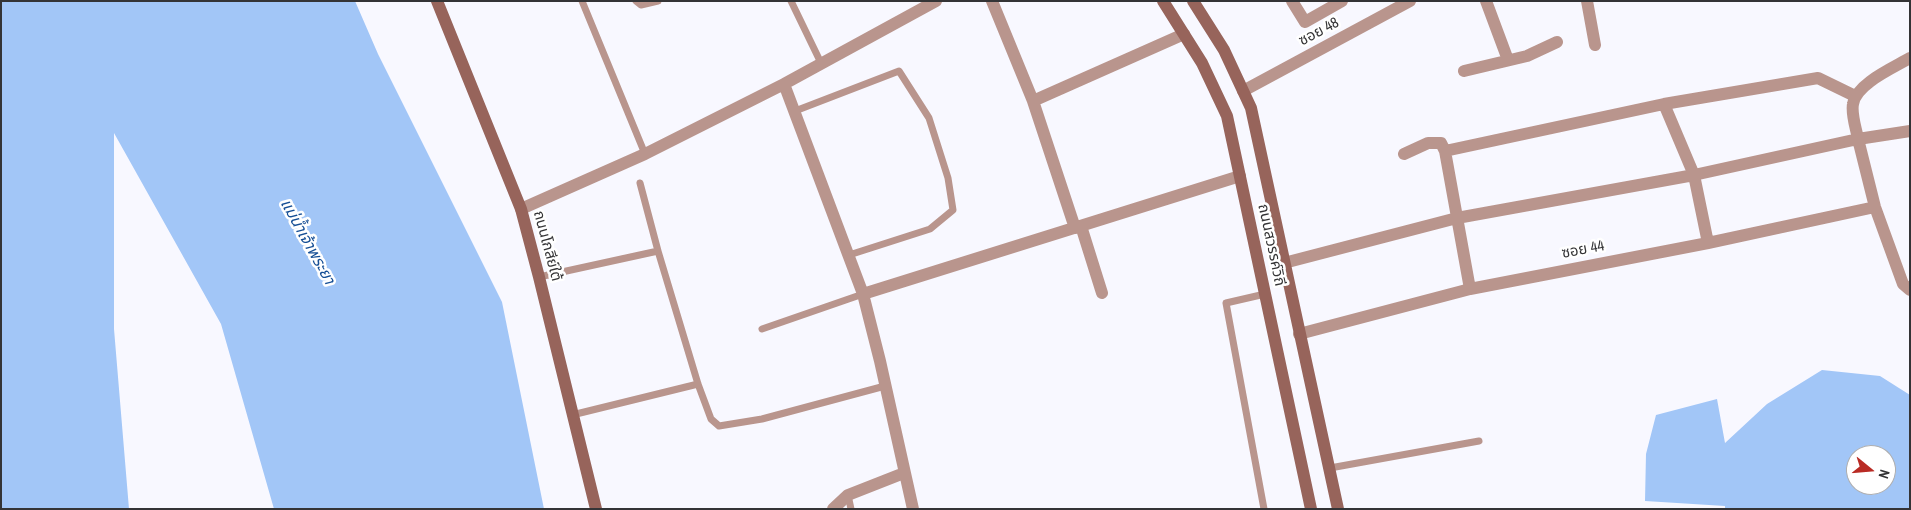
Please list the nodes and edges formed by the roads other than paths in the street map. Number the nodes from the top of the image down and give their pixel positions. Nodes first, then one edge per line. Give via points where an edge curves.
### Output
1 (437, 1) edge
2 (582, 1) edge
3 (636, 1) edge
4 (658, 1) edge
5 (791, 1) edge
6 (936, 1) edge
7 (992, 1) edge
8 (1163, 1) edge
9 (1193, 1) edge
10 (1292, 1) edge
11 (1342, 1) edge
12 (1410, 1) edge
13 (1486, 1) edge
14 (1587, 1) edge
15 (1184, 34) junction
16 (1558, 42) dead end
17 (1595, 46) dead end
18 (1910, 58) edge
19 (1508, 60) junction
20 (821, 64) junction
21 (1464, 71) dead end
22 (784, 84) junction
23 (1243, 91) junction
24 (1855, 96) junction
25 (1033, 101) junction
26 (1664, 104) junction
27 (795, 112) junction
28 (1910, 131) edge
29 (1858, 139) junction
30 (1445, 150) junction
31 (644, 154) junction
32 (1404, 154) dead end
33 (1694, 175) junction
34 (1240, 176) junction
35 (640, 183) dead end
36 (1875, 207) junction
37 (521, 209) junction
38 (1457, 218) junction
39 (1078, 227) junction
40 (1708, 243) junction
41 (658, 251) junction
42 (849, 255) junction
43 (1284, 262) junction
44 (540, 277) junction
45 (1470, 288) junction
46 (1910, 290) edge
47 (1102, 293) dead end
48 (863, 294) junction
49 (1265, 294) junction
50 (762, 329) dead end
51 (1300, 334) junction
52 (698, 384) junction
53 (885, 386) junction
54 (572, 416) junction
55 (1479, 441) dead end
56 (1330, 468) junction
57 (904, 473) junction
58 (848, 494) junction
59 (596, 509) edge
60 (833, 509) edge
61 (851, 509) edge
62 (913, 509) edge
63 (1264, 509) edge
64 (1311, 509) edge
65 (1338, 509) edge

1 - 37 main road, ถนนโกสีย์ใต้
2 - 31 lane
3 - 4 lane via 642,5
5 - 20 lane
6 - 20 street
7 - 25 street
8 - 15 main road, ถนนสวรรค์วิถี
9 - 23 main road, ถนนสวรรค์วิถี via 1224,50
10 - 11 street via 1305,22
12 - 23 street, ซอย 48
13 - 19 street
14 - 17 street
15 - 25 street
15 - 34 main road, ถนนสวรรค์วิถี via 1227,116
16 - 19 street via 1527,56
18 - 24 street via 1868,83
19 - 21 street
20 - 22 street
22 - 27 street
22 - 31 street
23 - 43 main road, ถนนสวรรค์วิถี via 1251,108
24 - 26 street via 1818,78
24 - 29 street via 1852,106
25 - 39 street
26 - 30 street
26 - 33 street
27 - 42 street
27 - 42 lane via 900,71 929,118 948,178 954,210 930,229
28 - 29 street
29 - 33 street
29 - 36 street
30 - 32 street via 1441,143 1428,143
30 - 38 street
31 - 37 street
33 - 38 street
33 - 40 street
34 - 39 street
34 - 49 main road, ถนนสวรรค์วิถี
35 - 41 lane
36 - 40 street, ซอย 44
36 - 46 street via 1903,284
37 - 44 main road, ถนนโกสีย์ใต้
38 - 43 street
38 - 45 street
39 - 47 street
39 - 48 street
40 - 45 street, ซอย 44
41 - 44 lane
41 - 52 lane
42 - 48 street
43 - 51 main road, ถนนสวรรค์วิถี
44 - 54 main road, ถนนโกสีย์ใต้
45 - 51 street, ซอย 44
48 - 50 lane
48 - 53 street
49 - 63 lane via 1226,303
49 - 64 main road, ถนนสวรรค์วิถี
51 - 56 main road, ถนนสวรรค์วิถี
52 - 53 lane via 710,420 719,426 762,419
52 - 54 lane
53 - 57 street
54 - 59 main road, ถนนโกสีย์ใต้
55 - 56 lane
56 - 65 main road, ถนนสวรรค์วิถี
57 - 58 street
57 - 62 street
58 - 60 street
58 - 61 lane

